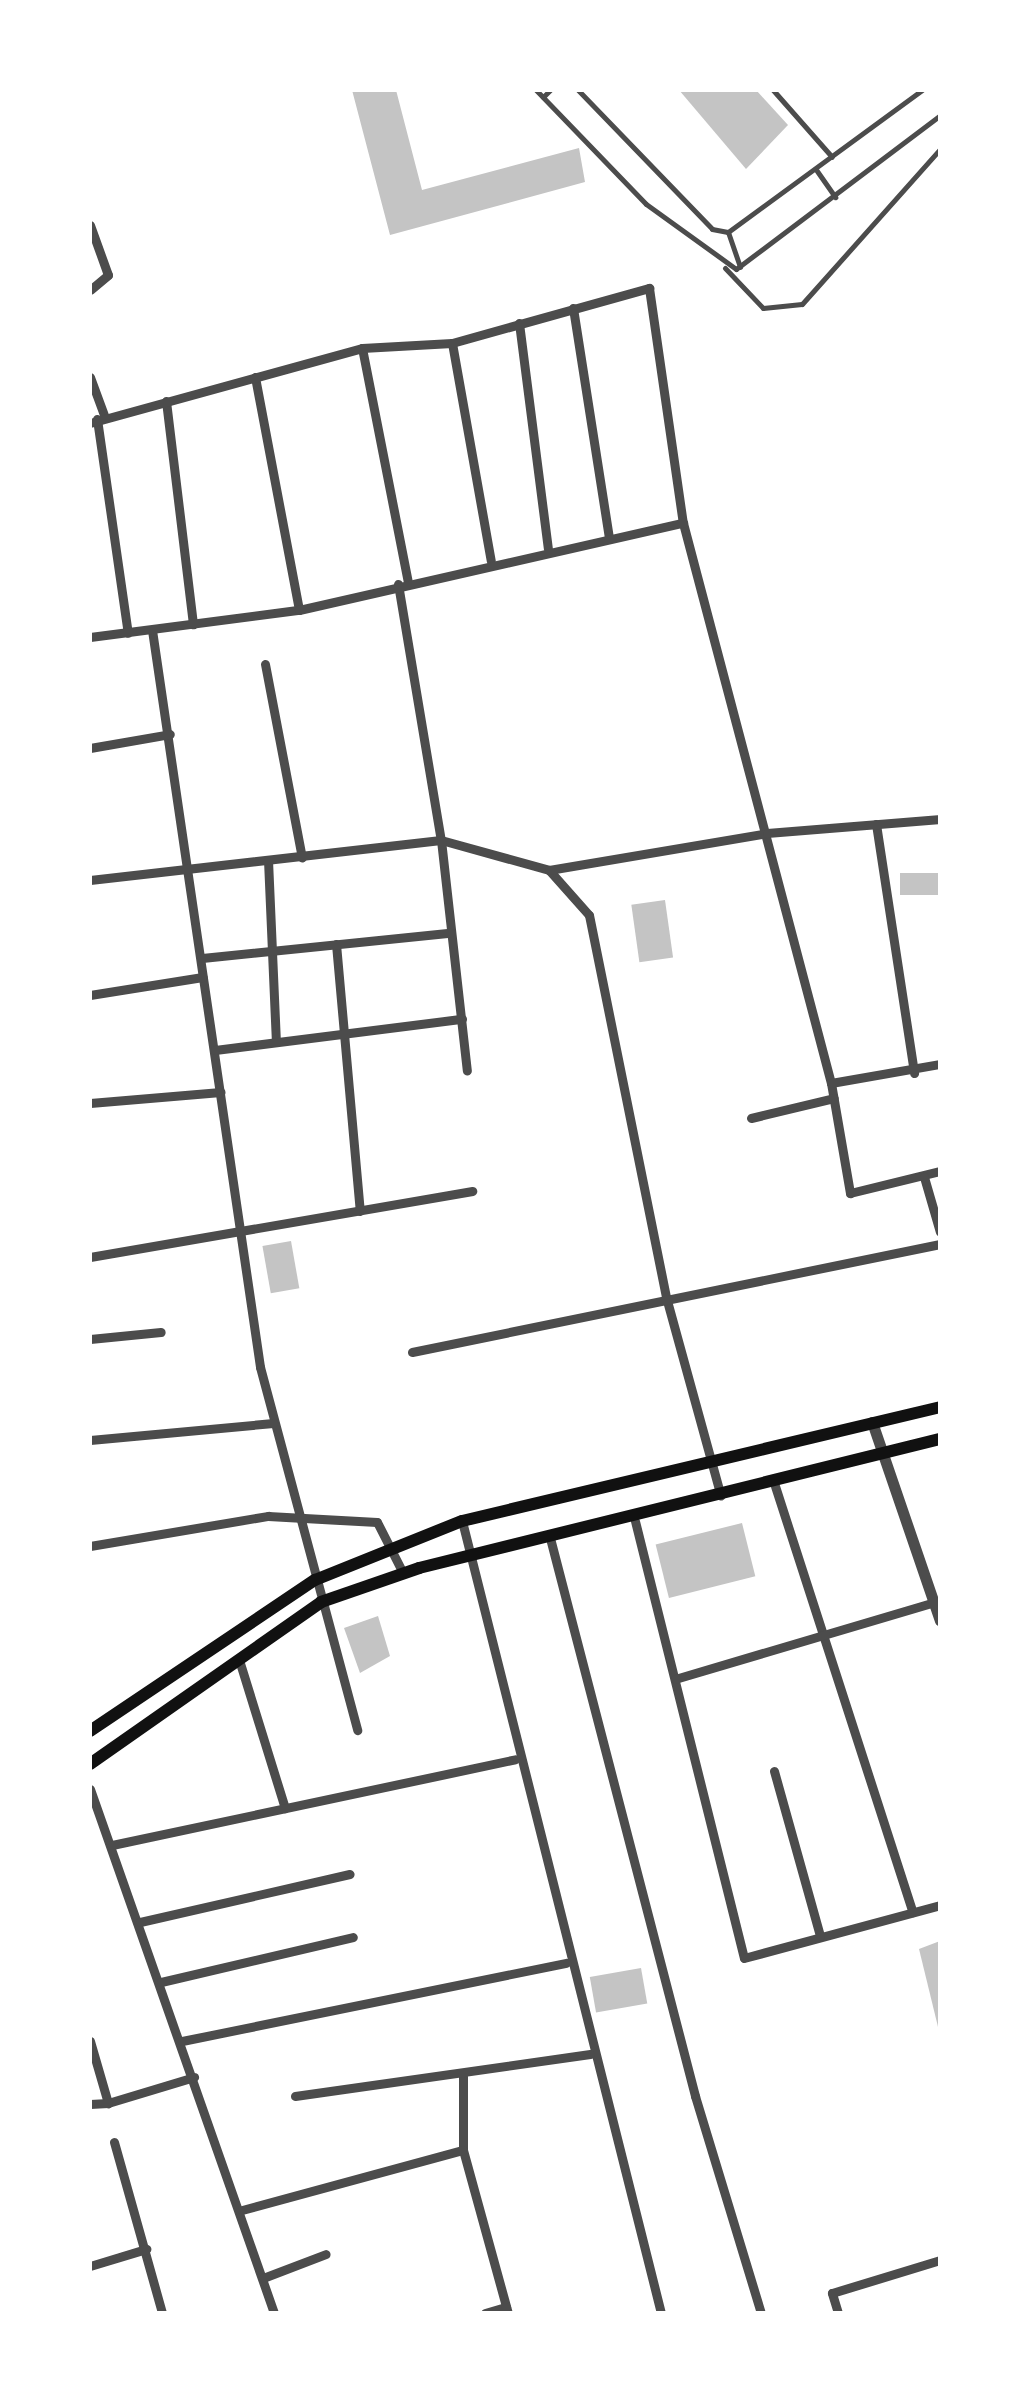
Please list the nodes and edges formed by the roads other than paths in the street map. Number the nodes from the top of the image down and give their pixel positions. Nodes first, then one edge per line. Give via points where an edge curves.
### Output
1 (536, 90) edge
2 (550, 90) edge
3 (578, 90) edge
4 (774, 90) edge
5 (922, 90) edge
6 (543, 97) junction
7 (940, 115) edge
8 (940, 150) edge
9 (832, 157) junction
10 (816, 170) junction
11 (835, 197) junction
12 (90, 225) edge
13 (728, 232) junction
14 (726, 268) junction
15 (740, 268) junction
16 (90, 290) edge
17 (573, 308) junction
18 (519, 323) junction
19 (452, 343) junction
20 (362, 348) junction
21 (90, 377) edge
22 (255, 377) junction
23 (166, 400) junction
24 (97, 419) edge
25 (683, 522) junction
26 (609, 537) junction
27 (548, 548) junction
28 (490, 562) junction
29 (403, 583) junction
30 (298, 610) junction
31 (193, 624) junction
32 (152, 630) junction
33 (128, 633) junction
34 (90, 636) edge
35 (265, 664) dead end
36 (170, 734) junction
37 (90, 748) edge
38 (940, 818) edge
39 (876, 824) junction
40 (767, 832) junction
41 (441, 840) junction
42 (302, 858) junction
43 (268, 860) junction
44 (188, 867) junction
45 (548, 870) junction
46 (90, 880) edge
47 (450, 932) junction
48 (336, 944) junction
49 (271, 951) junction
50 (202, 958) junction
51 (203, 976) junction
52 (90, 996) edge
53 (462, 1019) junction
54 (340, 1034) junction
55 (276, 1042) junction
56 (215, 1050) junction
57 (940, 1064) edge
58 (467, 1071) dead end
59 (914, 1073) junction
60 (831, 1083) junction
61 (222, 1092) junction
62 (834, 1098) junction
63 (90, 1103) edge
64 (751, 1118) dead end
65 (940, 1172) edge
66 (924, 1177) junction
67 (472, 1191) dead end
68 (360, 1210) junction
69 (241, 1232) junction
70 (940, 1232) edge
71 (940, 1244) edge
72 (90, 1256) edge
73 (666, 1298) junction
74 (161, 1332) dead end
75 (90, 1339) edge
76 (412, 1352) dead end
77 (940, 1406) edge
78 (872, 1422) junction
79 (274, 1423) junction
80 (940, 1439) edge
81 (90, 1440) edge
82 (884, 1452) junction
83 (712, 1462) junction
84 (775, 1486) junction
85 (722, 1499) junction
86 (300, 1516) junction
87 (635, 1520) junction
88 (462, 1521) junction
89 (550, 1538) junction
90 (90, 1546) edge
91 (394, 1548) junction
92 (468, 1556) junction
93 (403, 1573) junction
94 (316, 1580) junction
95 (321, 1602) junction
96 (934, 1602) junction
97 (940, 1618) edge
98 (820, 1630) junction
99 (240, 1663) junction
100 (675, 1679) junction
101 (357, 1730) dead end
102 (90, 1731) edge
103 (514, 1758) junction
104 (90, 1764) edge
105 (774, 1771) dead end
106 (90, 1789) edge
107 (285, 1808) junction
108 (112, 1845) junction
109 (350, 1874) dead end
110 (940, 1905) edge
111 (913, 1912) junction
112 (140, 1922) junction
113 (820, 1936) junction
114 (353, 1938) dead end
115 (566, 1962) junction
116 (161, 1982) junction
117 (90, 2041) edge
118 (182, 2041) junction
119 (590, 2054) junction
120 (462, 2076) junction
121 (194, 2077) junction
122 (295, 2096) dead end
123 (108, 2103) junction
124 (90, 2104) edge
125 (114, 2142) dead end
126 (463, 2150) junction
127 (242, 2210) junction
128 (146, 2249) junction
129 (326, 2254) dead end
130 (940, 2260) edge
131 (90, 2266) edge
132 (263, 2278) junction
133 (507, 2310) edge
134 (162, 2313) edge
135 (274, 2313) edge
136 (485, 2313) edge
137 (661, 2313) edge
138 (761, 2313) edge
139 (838, 2313) edge

1 - 6 lane
2 - 6 lane
3 - 13 lane via 712,229
4 - 9 lane
5 - 9 lane
6 - 14 lane via 646,204
7 - 11 lane
8 - 14 lane via 802,304 763,308
9 - 10 lane
10 - 11 lane
10 - 13 lane
11 - 15 lane
12 - 16 street via 108,275
13 - 15 lane
14 - 15 lane
17 - 18 street
17 - 25 street via 649,288
17 - 26 street
18 - 19 street
18 - 27 street
19 - 20 street
19 - 28 street
20 - 22 street
20 - 29 street
21 - 24 street
22 - 23 street
22 - 30 street
23 - 24 street
23 - 31 street
24 - 33 street
25 - 26 street
25 - 40 street
26 - 27 street
27 - 28 street
28 - 29 street
29 - 30 street
29 - 41 street
30 - 31 street
31 - 32 street
32 - 33 street
32 - 36 street
33 - 34 street
35 - 42 street
36 - 37 street
36 - 44 street
38 - 39 street
39 - 40 street
39 - 59 street
40 - 45 street
40 - 60 street
41 - 42 street
41 - 45 street
41 - 47 street
42 - 43 street
43 - 44 street
43 - 49 street
44 - 46 street
44 - 50 street
45 - 73 street via 589,915
47 - 48 street
47 - 53 street
48 - 49 street
48 - 54 street
49 - 50 street
49 - 55 street
50 - 51 street
51 - 52 street
51 - 56 street
53 - 54 street
53 - 58 street
54 - 55 street
54 - 68 street
55 - 56 street
56 - 61 street
57 - 59 street
59 - 60 street
60 - 62 street
61 - 63 street
61 - 69 street
62 - 64 street
62 - 66 street via 850,1192
65 - 66 street
66 - 70 street
67 - 68 street
68 - 69 street
69 - 72 street
69 - 79 street
71 - 73 street
73 - 76 street
73 - 83 street
74 - 75 street
77 - 78 main road
78 - 82 street
78 - 83 main road
79 - 81 street
79 - 86 street
80 - 82 main road
82 - 84 main road
82 - 96 street
83 - 85 street
83 - 88 main road
84 - 85 main road
84 - 98 street
85 - 87 main road
86 - 90 street
86 - 91 street via 377,1522
86 - 94 street
87 - 89 main road
87 - 100 street
88 - 91 main road
88 - 92 street
89 - 92 main road
89 - 138 street via 695,2096
91 - 93 street
91 - 94 main road
92 - 93 main road
92 - 103 street
93 - 95 main road
94 - 95 street
94 - 102 main road
95 - 99 main road
95 - 101 street
96 - 97 street
96 - 98 street
98 - 100 street
98 - 111 street
99 - 104 main road
99 - 107 street
100 - 113 street via 744,1958
103 - 107 street
103 - 115 street
105 - 113 street
106 - 108 street
107 - 108 street
108 - 112 street
109 - 112 street
110 - 111 street
111 - 113 street
112 - 116 street
114 - 116 street
115 - 118 street
115 - 119 street
116 - 118 street
117 - 123 street
118 - 121 street
119 - 120 street
119 - 137 street
120 - 122 street
120 - 126 street
121 - 123 street
121 - 127 street
123 - 124 street
125 - 128 street
126 - 127 street
126 - 133 street
127 - 132 street
128 - 131 street
128 - 134 street
129 - 132 street
130 - 139 street via 832,2293
132 - 135 street
133 - 136 street

